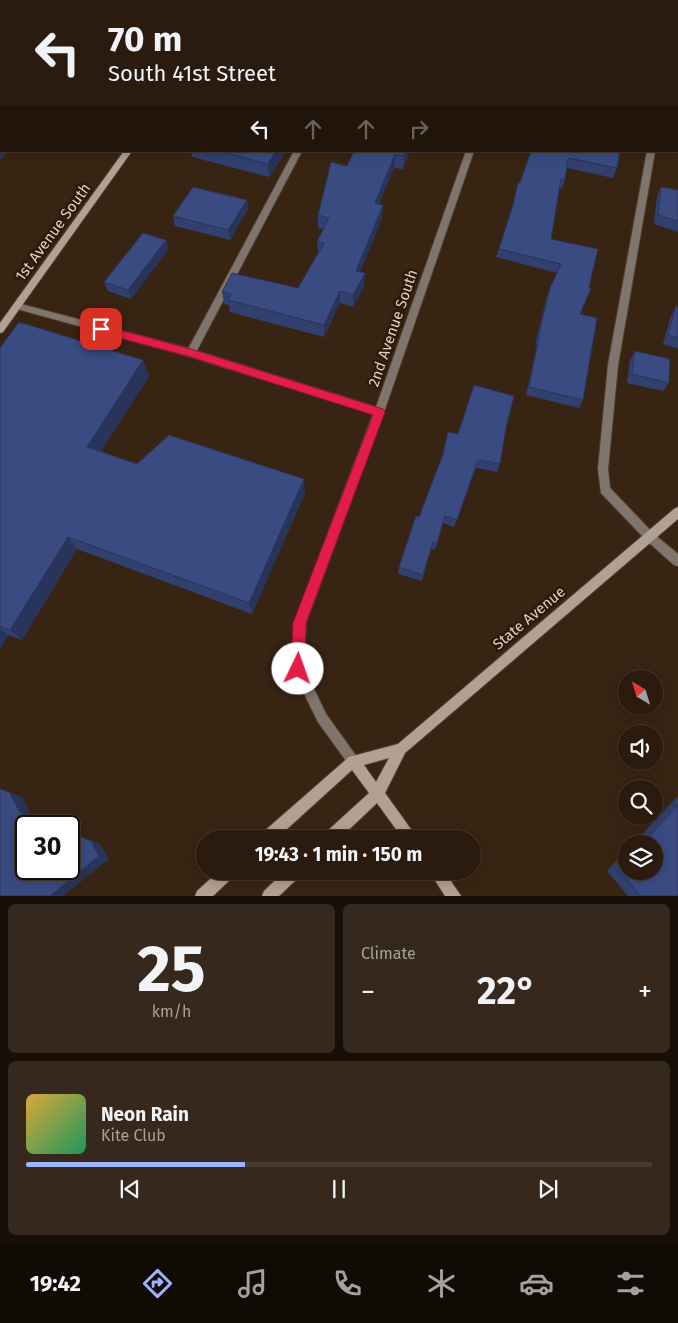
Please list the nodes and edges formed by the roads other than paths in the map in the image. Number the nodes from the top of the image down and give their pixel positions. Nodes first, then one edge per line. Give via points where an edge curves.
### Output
1 (127, 152) edge
2 (297, 152) edge
3 (470, 152) edge
4 (651, 152) edge
5 (17, 306) junction
6 (0, 330) edge
7 (191, 353) junction
8 (379, 412) junction
9 (678, 512) edge
10 (650, 537) junction
11 (678, 561) edge
12 (401, 749) junction
13 (353, 761) junction
14 (377, 794) junction
15 (276, 830) edge
16 (339, 830) edge
17 (404, 830) edge
18 (220, 880) edge
19 (286, 880) edge
20 (442, 880) edge
21 (202, 896) edge
22 (269, 896) edge
23 (454, 896) edge

1 - 5 main road, 1st Avenue South
2 - 7 street
3 - 8 street, 2nd Avenue South
4 - 10 street via 613,365 603,469 605,490
5 - 6 main road, 1st Avenue South
5 - 7 street
7 - 8 street
8 - 13 street, 2nd Avenue South via 300,623 298,669 322,718
9 - 10 main road, State Avenue
10 - 11 street
10 - 12 main road, State Avenue
12 - 13 main road, State Avenue
12 - 14 main road, State Avenue
13 - 14 main road
13 - 15 main road, State Avenue
14 - 16 main road, State Avenue
14 - 17 main road
18 - 21 main road
19 - 22 main road
20 - 23 main road

